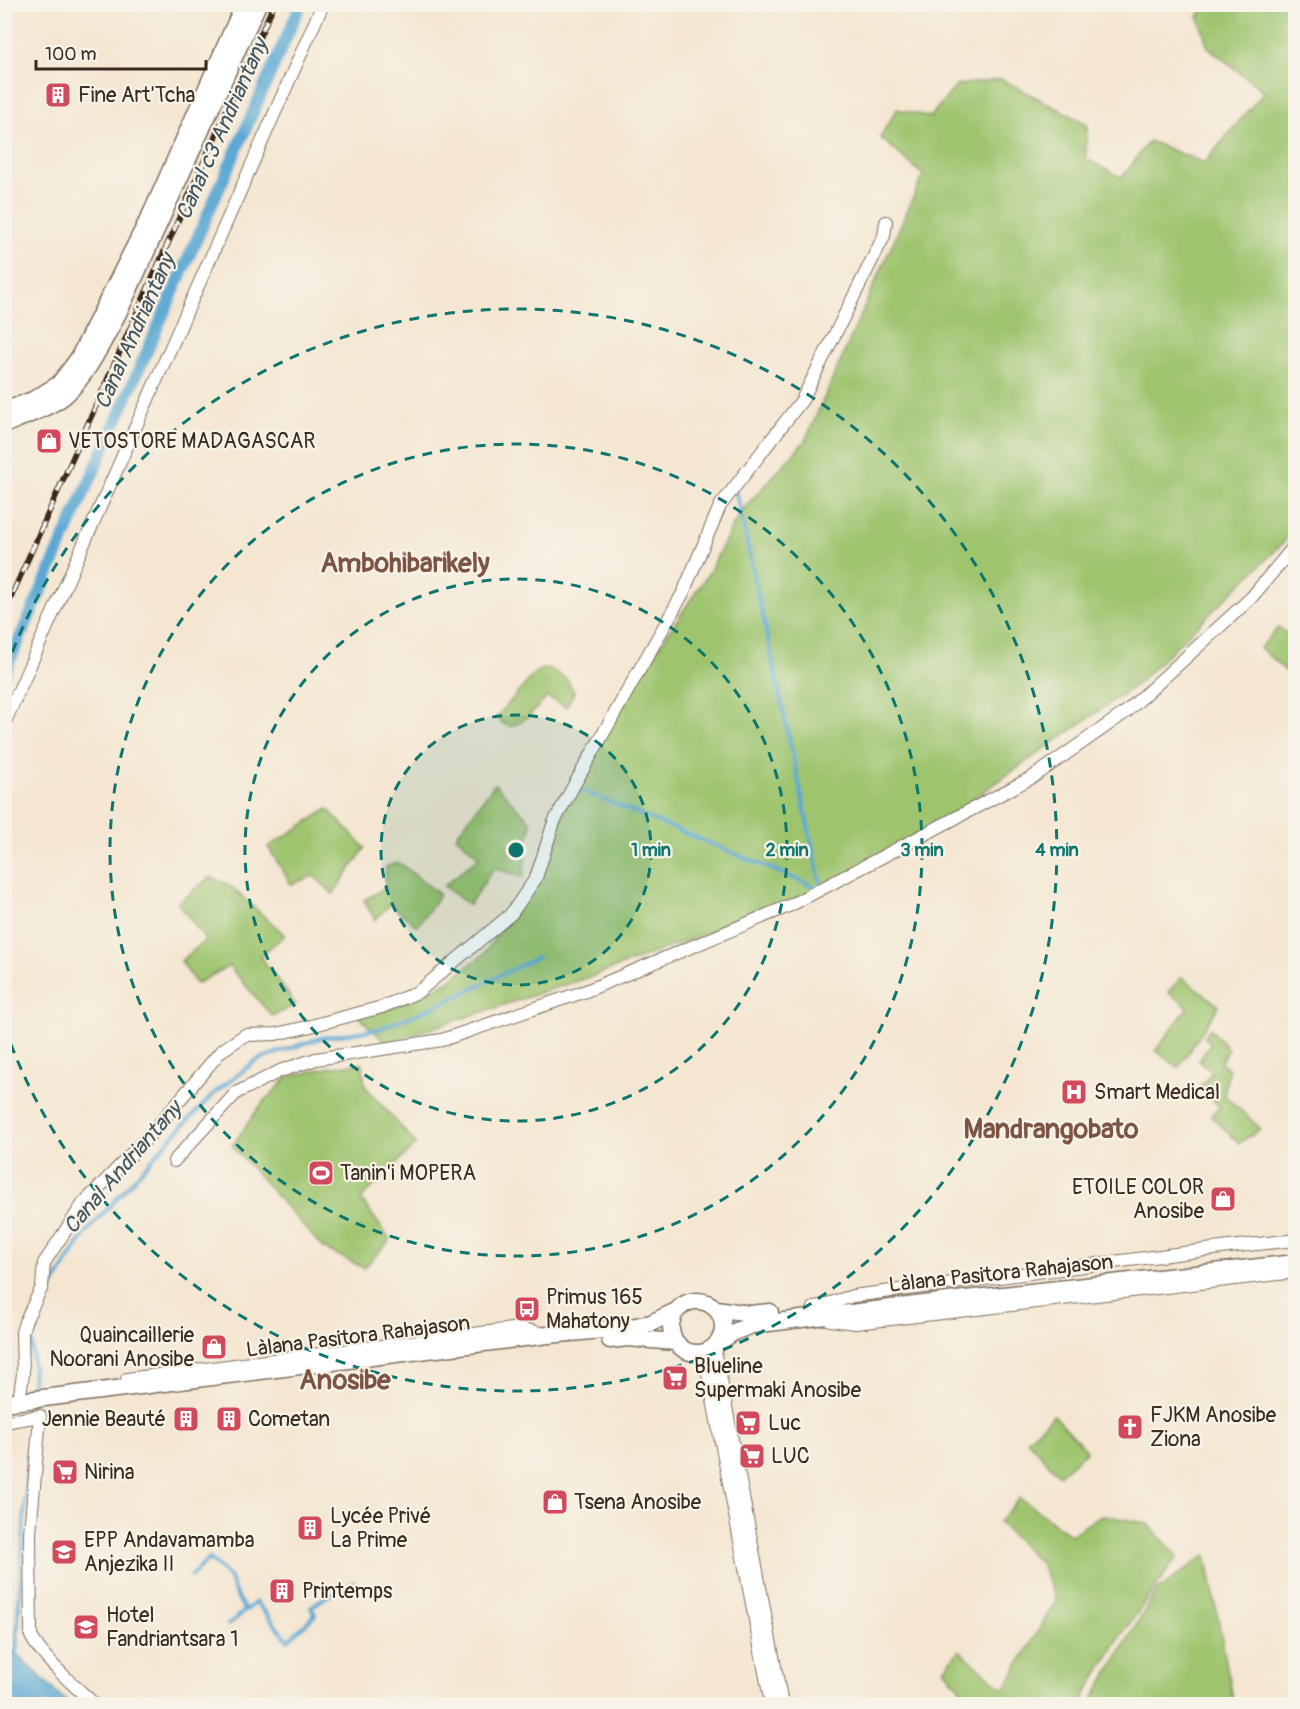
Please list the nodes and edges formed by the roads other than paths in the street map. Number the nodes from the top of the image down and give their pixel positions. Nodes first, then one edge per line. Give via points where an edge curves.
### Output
1 (244, 4) edge
2 (258, 4) edge
3 (323, 4) edge
4 (886, 222) dead end
5 (4, 411) edge
6 (4, 425) edge
7 (1296, 544) edge
8 (4, 724) edge
9 (174, 1161) dead end
10 (1296, 1240) edge
11 (1296, 1252) edge
12 (1296, 1263) edge
13 (1296, 1272) edge
14 (716, 1309) junction
15 (674, 1312) junction
16 (815, 1313) junction
17 (675, 1342) junction
18 (717, 1344) junction
19 (695, 1353) junction
20 (4, 1396) edge
21 (4, 1403) edge
22 (33, 1403) junction
23 (4, 1412) edge
24 (4, 1422) edge
25 (94, 1704) edge
26 (771, 1704) edge
27 (782, 1704) edge

1 - 5 main road via 152,212 78,359 59,384
2 - 6 main road via 124,301 79,381 58,400
3 - 8 street
4 - 22 street via 884,236 802,400 720,506 683,593 554,822 536,878 511,914 418,992 382,1007 307,1027 245,1035 220,1051 150,1135 83,1204 44,1263 42,1287 22,1332 23,1374
7 - 9 street via 1251,598 1126,712 1033,777 791,905 586,991 442,1040 316,1059 280,1071 237,1094
10 - 16 street via 853,1296
11 - 16 main road, Làlana Pasitora Rahajason
12 - 16 main road, Làlana Pasitora Rahajason
13 - 16 street via 856,1323
14 - 15 main road via 694,1300
14 - 16 main road, Làlana Pasitora Rahajason via 750,1314
14 - 18 main road via 723,1322
15 - 17 main road via 670,1328
15 - 22 main road, Làlana Pasitora Rahajason via 651,1323 625,1328 140,1386
16 - 18 main road, Làlana Pasitora Rahajason via 752,1325
17 - 19 main road
17 - 22 main road, Làlana Pasitora Rahajason via 628,1338
18 - 19 main road via 707,1352
18 - 27 street via 715,1356
19 - 26 street via 707,1368
20 - 22 street
21 - 22 main road
22 - 23 main road
22 - 24 street
22 - 25 street via 31,1636 46,1657

